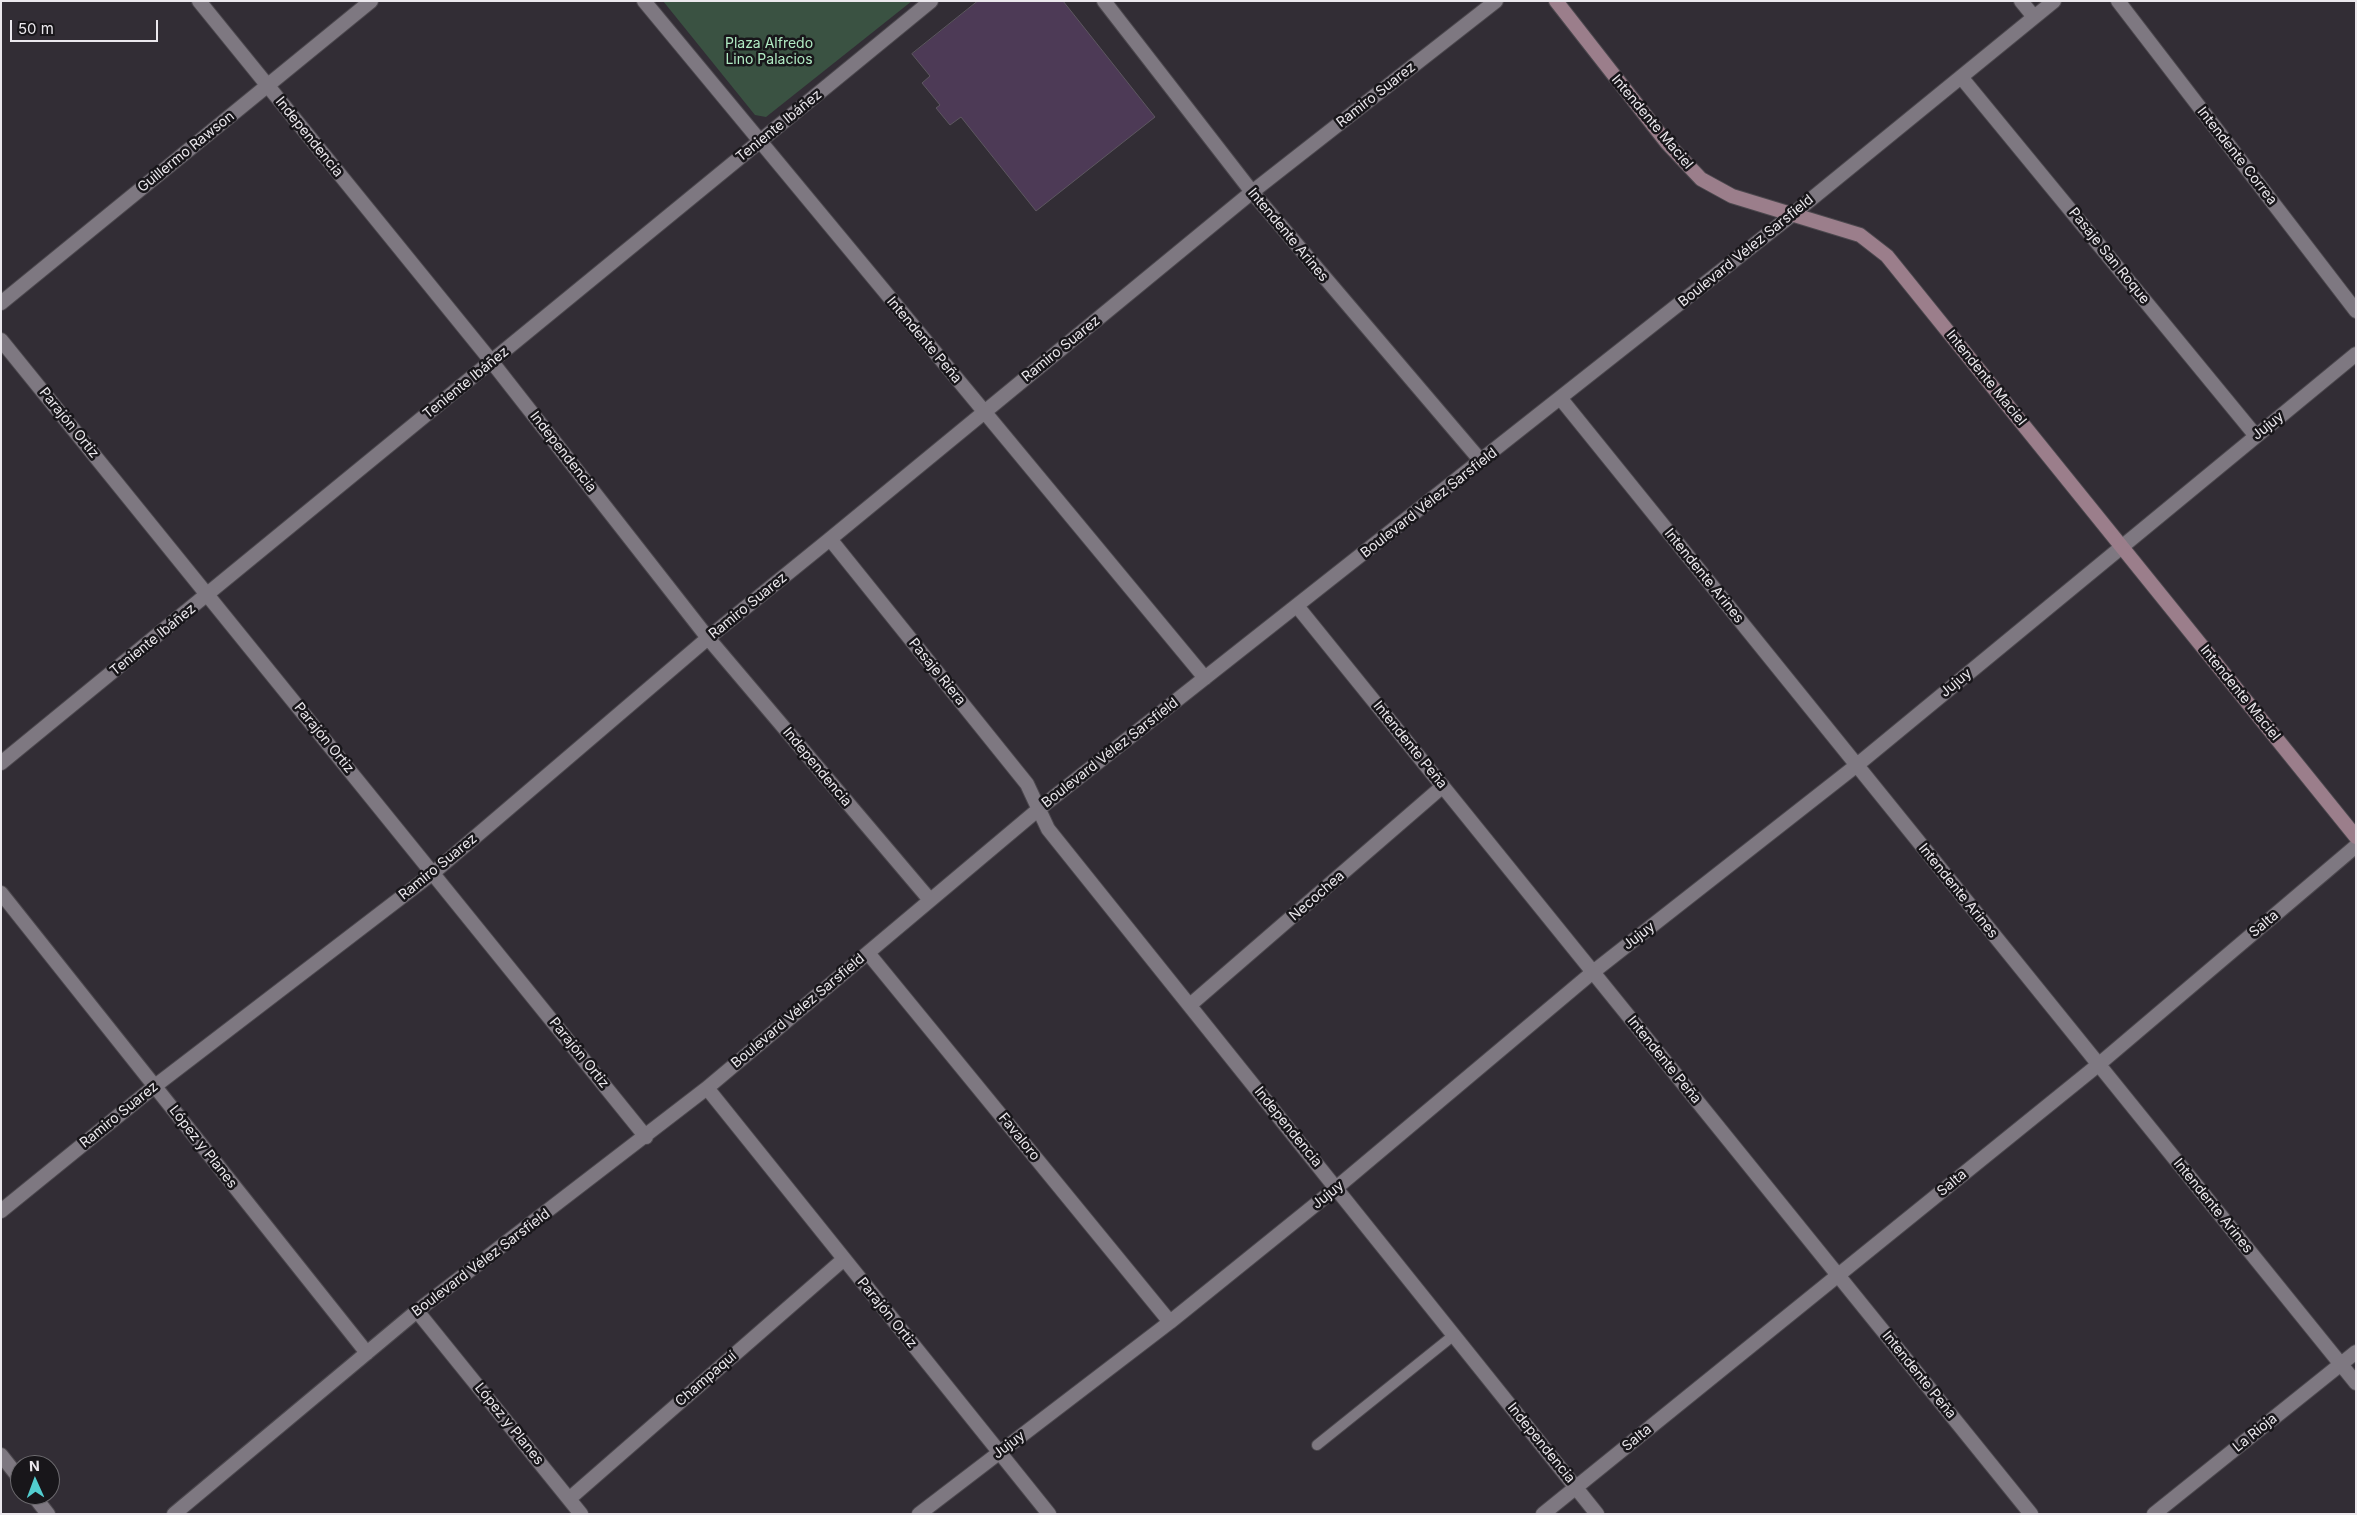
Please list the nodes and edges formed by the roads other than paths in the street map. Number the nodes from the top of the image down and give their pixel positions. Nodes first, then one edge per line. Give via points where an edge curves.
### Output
1 (199, 1) edge
2 (371, 1) edge
3 (644, 1) edge
4 (931, 1) edge
5 (1104, 1) edge
6 (1496, 1) edge
7 (1556, 1) edge
8 (2021, 1) edge
9 (2054, 1) edge
10 (2118, 1) edge
11 (2034, 17) junction
12 (1961, 77) junction
13 (267, 85) junction
14 (759, 143) junction
15 (1252, 192) junction
16 (1793, 214) junction
17 (1, 303) edge
18 (2356, 311) edge
19 (1, 340) edge
20 (2356, 354) edge
21 (492, 362) junction
22 (1561, 398) junction
23 (985, 412) junction
24 (2256, 436) junction
25 (1482, 461) junction
26 (830, 539) junction
27 (2122, 545) junction
28 (208, 595) junction
29 (1297, 606) junction
30 (708, 638) junction
31 (1205, 678) junction
32 (1, 764) edge
33 (1857, 765) junction
34 (1443, 786) junction
35 (1040, 808) junction
36 (2356, 837) edge
37 (2356, 846) edge
38 (433, 873) junction
39 (1, 893) edge
40 (930, 900) junction
41 (868, 953) junction
42 (1593, 972) junction
43 (1190, 1006) junction
44 (2098, 1065) junction
45 (155, 1086) junction
46 (707, 1088) junction
47 (646, 1137) junction
48 (1336, 1188) junction
49 (1, 1211) edge
50 (844, 1259) junction
51 (1838, 1275) junction
52 (417, 1312) junction
53 (1170, 1322) junction
54 (1454, 1335) junction
55 (2356, 1352) edge
56 (367, 1354) junction
57 (2340, 1364) junction
58 (2356, 1384) edge
59 (1317, 1445) dead end
60 (999, 1453) junction
61 (1, 1455) edge
62 (10, 1466) edge
63 (1576, 1487) junction
64 (569, 1499) junction
65 (174, 1514) edge
66 (581, 1514) edge
67 (919, 1514) edge
68 (1049, 1514) edge
69 (1543, 1514) edge
70 (1597, 1514) edge
71 (2031, 1514) edge
72 (2154, 1514) edge

1 - 13 street, Independencia
2 - 13 street, Guillermo Rawson
3 - 14 street, Intendente Peña
4 - 14 street, Teniente Ibáñez
5 - 15 street, Intendente Arines
6 - 15 street, Ramiro Suarez
7 - 16 main road, Intendente Maciel via 1665,141 1701,179 1732,196
8 - 11 street
9 - 11 street, Boulevard Vélez Sarsfield
10 - 18 street, Intendente Correa
11 - 12 street, Boulevard Vélez Sarsfield
12 - 16 street, Boulevard Vélez Sarsfield
12 - 24 street, Pasaje San Roque
13 - 17 street, Guillermo Rawson
13 - 21 street, Independencia
14 - 21 street, Teniente Ibáñez
14 - 23 street, Intendente Peña
15 - 23 street, Ramiro Suarez
15 - 25 street, Intendente Arines
16 - 22 street, Boulevard Vélez Sarsfield
16 - 27 main road, Intendente Maciel via 1860,235 1887,256
19 - 28 street, Parajón Ortiz
20 - 24 street, Jujuy
21 - 28 street, Teniente Ibáñez
21 - 30 street, Independencia
22 - 25 street, Boulevard Vélez Sarsfield
22 - 33 street, Intendente Arines
23 - 26 street, Ramiro Suarez
23 - 31 street, Intendente Peña
24 - 27 street, Jujuy
25 - 29 street, Boulevard Vélez Sarsfield
26 - 30 street, Ramiro Suarez
26 - 35 street, Pasaje Riera via 1027,784
27 - 33 street, Jujuy
27 - 36 main road, Intendente Maciel
28 - 32 street, Teniente Ibáñez
28 - 38 street, Parajón Ortiz
29 - 31 street, Boulevard Vélez Sarsfield
29 - 34 street, Intendente Peña
30 - 38 street, Ramiro Suarez
30 - 40 street, Independencia
31 - 35 street, Boulevard Vélez Sarsfield
33 - 42 street, Jujuy
33 - 44 street, Intendente Arines
34 - 42 street, Intendente Peña
34 - 43 street, Necochea
35 - 40 street, Boulevard Vélez Sarsfield
35 - 43 street, Independencia via 1048,829
37 - 44 street, Salta
38 - 45 street, Ramiro Suarez
38 - 47 street, Parajón Ortiz
39 - 45 street, López y Planes
40 - 41 street, Boulevard Vélez Sarsfield
41 - 46 street, Boulevard Vélez Sarsfield
41 - 53 street, Favaloro
42 - 48 street, Jujuy
42 - 51 street, Intendente Peña
43 - 48 street, Independencia
44 - 51 street, Salta
44 - 57 street, Intendente Arines
45 - 49 street, Ramiro Suarez
45 - 56 street, López y Planes
46 - 47 street, Boulevard Vélez Sarsfield
46 - 50 street, Parajón Ortiz
47 - 52 street, Boulevard Vélez Sarsfield
48 - 53 street, Jujuy
48 - 54 street, Independencia
50 - 60 street, Parajón Ortiz
50 - 64 street, Champaquí
51 - 63 street, Salta
51 - 71 street, Intendente Peña
52 - 56 street, Boulevard Vélez Sarsfield
52 - 64 street, López y Planes
53 - 60 street, Jujuy
54 - 59 lane
54 - 63 street, Independencia
55 - 57 street, La Rioja
56 - 65 street, Boulevard Vélez Sarsfield
57 - 58 street, Intendente Arines
57 - 72 street, La Rioja
60 - 67 street, Jujuy
60 - 68 street, Parajón Ortiz
61 - 62 street
63 - 69 street, Salta
63 - 70 street, Independencia
64 - 66 street, López y Planes

